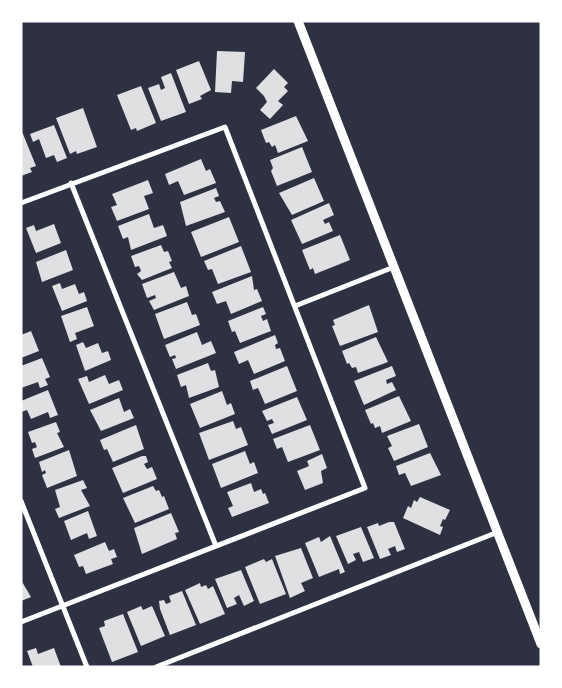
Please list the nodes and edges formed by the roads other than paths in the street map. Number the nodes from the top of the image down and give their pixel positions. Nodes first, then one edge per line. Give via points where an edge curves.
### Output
1 (298, 21) edge
2 (72, 183) junction
3 (21, 203) edge
4 (394, 267) junction
5 (295, 306) junction
6 (21, 502) edge
7 (498, 532) junction
8 (216, 546) junction
9 (62, 606) junction
10 (21, 622) edge
11 (541, 644) edge
12 (87, 667) edge
13 (156, 667) edge

1 - 4 street
2 - 3 street
2 - 5 street via 225,127
2 - 8 street
4 - 5 street
4 - 7 street
5 - 8 street via 365,488
6 - 9 street
7 - 11 street
7 - 13 street
8 - 9 street
9 - 10 street
9 - 12 street

